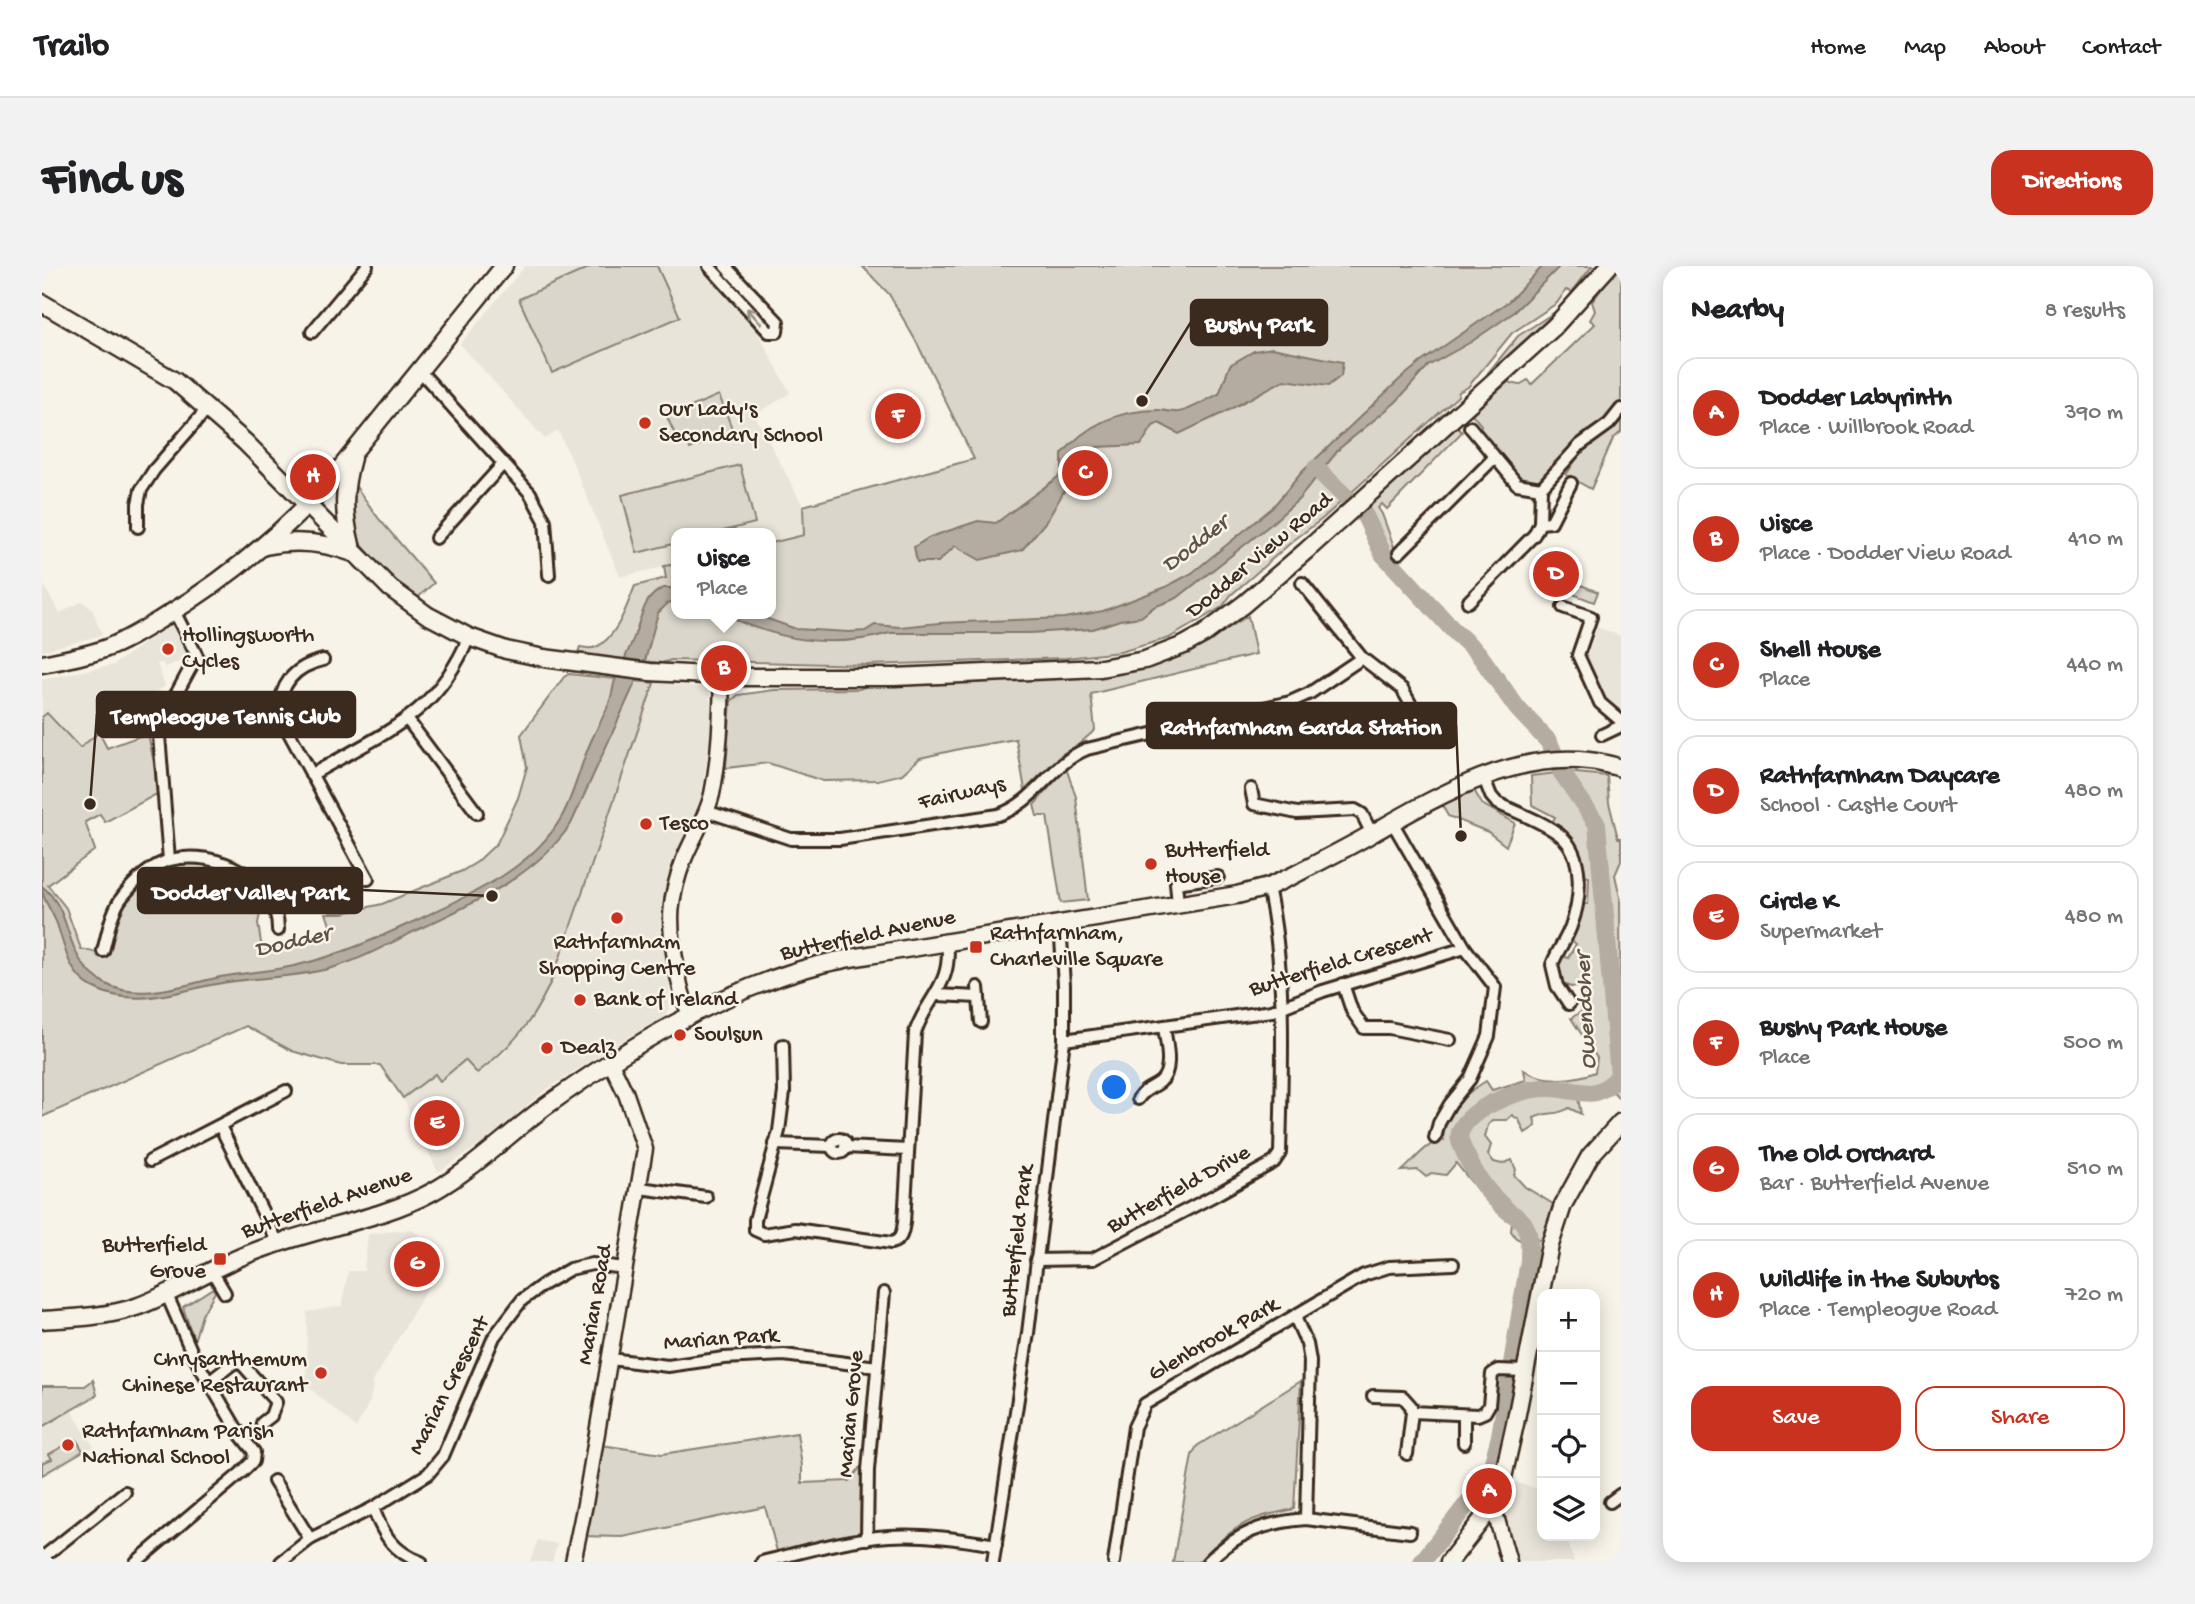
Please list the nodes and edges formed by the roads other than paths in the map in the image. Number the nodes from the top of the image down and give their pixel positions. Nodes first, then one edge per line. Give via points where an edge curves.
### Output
1 (367, 266) edge
2 (504, 266) edge
3 (709, 266) edge
4 (725, 266) edge
5 (1609, 266) edge
6 (42, 303) edge
7 (312, 332) dead end
8 (419, 370) junction
9 (208, 408) junction
10 (1621, 409) edge
11 (1621, 419) edge
12 (1609, 424) junction
13 (1470, 428) dead end
14 (355, 449) junction
15 (1494, 458) junction
16 (504, 463) junction
17 (1571, 483) dead end
18 (1541, 488) junction
19 (309, 505) junction
20 (1540, 523) junction
21 (138, 527) dead end
22 (436, 538) dead end
23 (263, 547) junction
24 (355, 551) junction
25 (1399, 553) dead end
26 (549, 575) dead end
27 (1302, 583) dead end
28 (1468, 603) dead end
29 (1563, 607) dead end
30 (174, 611) junction
31 (469, 637) junction
32 (1362, 658) junction
33 (323, 660) dead end
34 (42, 664) edge
35 (722, 676) junction
36 (1410, 703) dead end
37 (407, 719) junction
38 (1621, 723) edge
39 (1602, 735) dead end
40 (1621, 758) edge
41 (1589, 761) junction
42 (1621, 768) edge
43 (311, 775) junction
44 (1484, 778) junction
45 (1251, 789) dead end
46 (706, 811) junction
47 (477, 813) dead end
48 (1395, 827) dead end
49 (1372, 834) junction
50 (169, 860) junction
51 (1218, 877) dead end
52 (368, 879) dead end
53 (1268, 887) junction
54 (1178, 904) junction
55 (1060, 923) junction
56 (278, 930) dead end
57 (946, 942) junction
58 (1465, 948) junction
59 (103, 951) dead end
60 (1343, 984) junction
61 (937, 995) junction
62 (1569, 1004) dead end
63 (1281, 1008) junction
64 (691, 1016) junction
65 (981, 1022) dead end
66 (1164, 1027) junction
67 (1064, 1040) junction
68 (1450, 1040) dead end
69 (783, 1045) dead end
70 (610, 1061) junction
71 (286, 1091) dead end
72 (1138, 1099) dead end
73 (1621, 1122) edge
74 (220, 1126) junction
75 (1435, 1138) dead end
76 (775, 1143) junction
77 (908, 1150) junction
78 (150, 1161) dead end
79 (640, 1188) junction
80 (706, 1197) dead end
81 (278, 1243) junction
82 (1036, 1260) junction
83 (1453, 1264) dead end
84 (625, 1268) junction
85 (212, 1271) junction
86 (225, 1293) dead end
87 (884, 1293) dead end
88 (167, 1295) junction
89 (1295, 1317) junction
90 (42, 1320) edge
91 (610, 1359) junction
92 (877, 1367) junction
93 (1516, 1370) junction
94 (209, 1382) junction
95 (1373, 1396) dead end
96 (1412, 1412) junction
97 (1464, 1415) junction
98 (262, 1423) dead end
99 (1464, 1443) dead end
100 (1408, 1454) dead end
101 (274, 1481) dead end
102 (125, 1492) dead end
103 (1621, 1494) edge
104 (1496, 1497) junction
105 (1610, 1502) dead end
106 (373, 1508) junction
107 (1486, 1516) junction
108 (1306, 1519) junction
109 (1410, 1531) dead end
110 (1500, 1534) junction
111 (310, 1539) junction
112 (867, 1539) junction
113 (996, 1545) junction
114 (42, 1558) edge
115 (768, 1561) edge
116 (1452, 1561) edge
117 (136, 1562) edge
118 (281, 1562) edge
119 (421, 1562) edge
120 (573, 1562) edge
121 (993, 1562) edge
122 (1114, 1562) edge
123 (1208, 1562) edge
124 (1508, 1562) edge

1 - 7 street
2 - 8 main road
4 -> 3 street via 778,322 777,332 769,332
5 - 35 main road, Dodder View Road via 1554,327 1355,505 1222,622 1184,645 1145,660 1087,669 894,677
6 - 9 main road, Dodder View Road via 175,381
8 - 14 main road
8 - 16 street
9 - 19 main road, Dodder View Road
9 - 21 street via 141,490
10 - 12 street
11 - 12 street
12 - 18 street via 1580,445
13 - 15 street
14 - 19 main road
14 - 24 main road via 344,492 347,530
15 - 18 street via 1517,484
15 - 25 street
16 - 22 street
16 - 26 street via 530,493 545,522
17 - 20 street via 1551,522
18 - 20 street
19 - 23 main road
19 - 24 main road, Dodder View Road
20 - 28 street via 1534,535
23 - 24 main road via 283,542 321,543
23 - 30 main road
24 - 31 main road, Dodder View Road via 407,602
27 - 32 street
29 - 38 street via 1591,617 1578,655 1600,704
30 - 34 main road via 104,649
30 - 50 street via 197,656 159,735
31 - 35 main road, Dodder View Road via 525,655 612,668
31 - 37 street via 440,689
32 - 36 street via 1402,689
32 - 46 street, Fairways via 1290,702 1074,754 1021,804 998,815 840,839 791,839
33 - 43 street via 307,664 288,680 279,702 280,716
35 - 46 street via 719,748
37 - 43 street
37 - 47 street
38 - 39 street
40 - 41 main road, Butterfield Avenue
41 - 42 main road, Butterfield Avenue
41 - 44 main road, Butterfield Avenue via 1528,764
43 - 52 street
44 - 49 main road, Butterfield Avenue via 1436,798
44 - 62 street via 1497,803 1549,828 1562,837 1571,852 1579,880 1576,912 1552,965 1557,986
45 - 49 street via 1254,804 1271,809 1297,813 1354,810 1362,814
46 - 64 street via 678,876 669,925 679,983
48 - 58 street
49 - 53 main road, Butterfield Avenue
50 - 56 street via 206,859 241,870 267,897
50 - 59 street via 122,897
51 - 54 street via 1176,883
53 - 54 main road, Butterfield Avenue
53 - 63 street, Butterfield Drive
54 - 55 main road, Butterfield Avenue
55 - 57 main road, Butterfield Avenue
55 - 67 street, Butterfield Park
57 - 61 street
57 - 64 main road, Butterfield Avenue via 818,965
58 - 60 street, Butterfield Crescent
58 - 75 street via 1495,987 1494,1013 1471,1079 1439,1122
60 - 63 street, Butterfield Crescent
60 - 68 street via 1352,1012 1364,1028
61 - 65 street via 978,992
61 - 77 street via 915,1033
63 - 66 street, Butterfield Crescent
63 - 82 street, Butterfield Drive via 1280,1153 1274,1162 1093,1259
64 - 70 main road, Butterfield Avenue
66 - 67 street, Butterfield Crescent
66 - 72 street via 1165,1076
67 - 82 street, Butterfield Park
69 - 76 street via 784,1092
70 - 79 street, Marian Road via 645,1149
70 - 81 main road, Butterfield Avenue via 431,1193
71 - 74 street
73 - 93 main road via 1590,1156 1563,1205
74 - 78 street
74 - 81 street
76 - 77 street via 832,1146 838,1153 845,1147
76 - 77 street via 755,1230 764,1234 795,1229 891,1243 902,1236
79 - 80 street
79 - 84 street, Marian Road
81 - 85 main road, Butterfield Avenue
82 - 113 street, Butterfield Park
83 - 89 street, Glenbrook Park via 1389,1267 1364,1275
84 - 91 street, Marian Road
84 - 106 street, Marian Crescent via 592,1264 570,1269 522,1300 494,1337 443,1456 428,1475
85 - 86 street
85 - 88 main road, Butterfield Avenue
87 - 92 street, Marian Grove
88 - 90 main road, Butterfield Avenue via 109,1313
88 - 94 street
89 - 108 street via 1310,1361
89 - 122 street, Glenbrook Park via 1145,1405 1134,1427
91 - 92 street, Marian Park via 667,1366 784,1355
91 - 120 street, Marian Road
92 - 112 street, Marian Grove
93 - 97 street via 1492,1374 1485,1412
93 - 104 main road via 1509,1454
94 - 98 street via 236,1361 240,1363 276,1402 271,1416
94 - 117 street via 254,1452 253,1461
95 - 96 street via 1403,1397
96 - 97 street
96 - 100 street
97 - 99 street
101 - 111 street
102 - 114 street
103 - 105 street
104 - 107 main road
104 - 110 street
106 - 111 street, Marian Crescent
106 - 119 street via 396,1550
107 - 110 street
107 - 116 main road
108 - 109 street
108 - 123 street via 1267,1524 1245,1533
110 - 124 street
111 - 118 street, Marian Crescent
112 - 113 street via 924,1536
112 - 115 street
113 - 121 street, Butterfield Park

